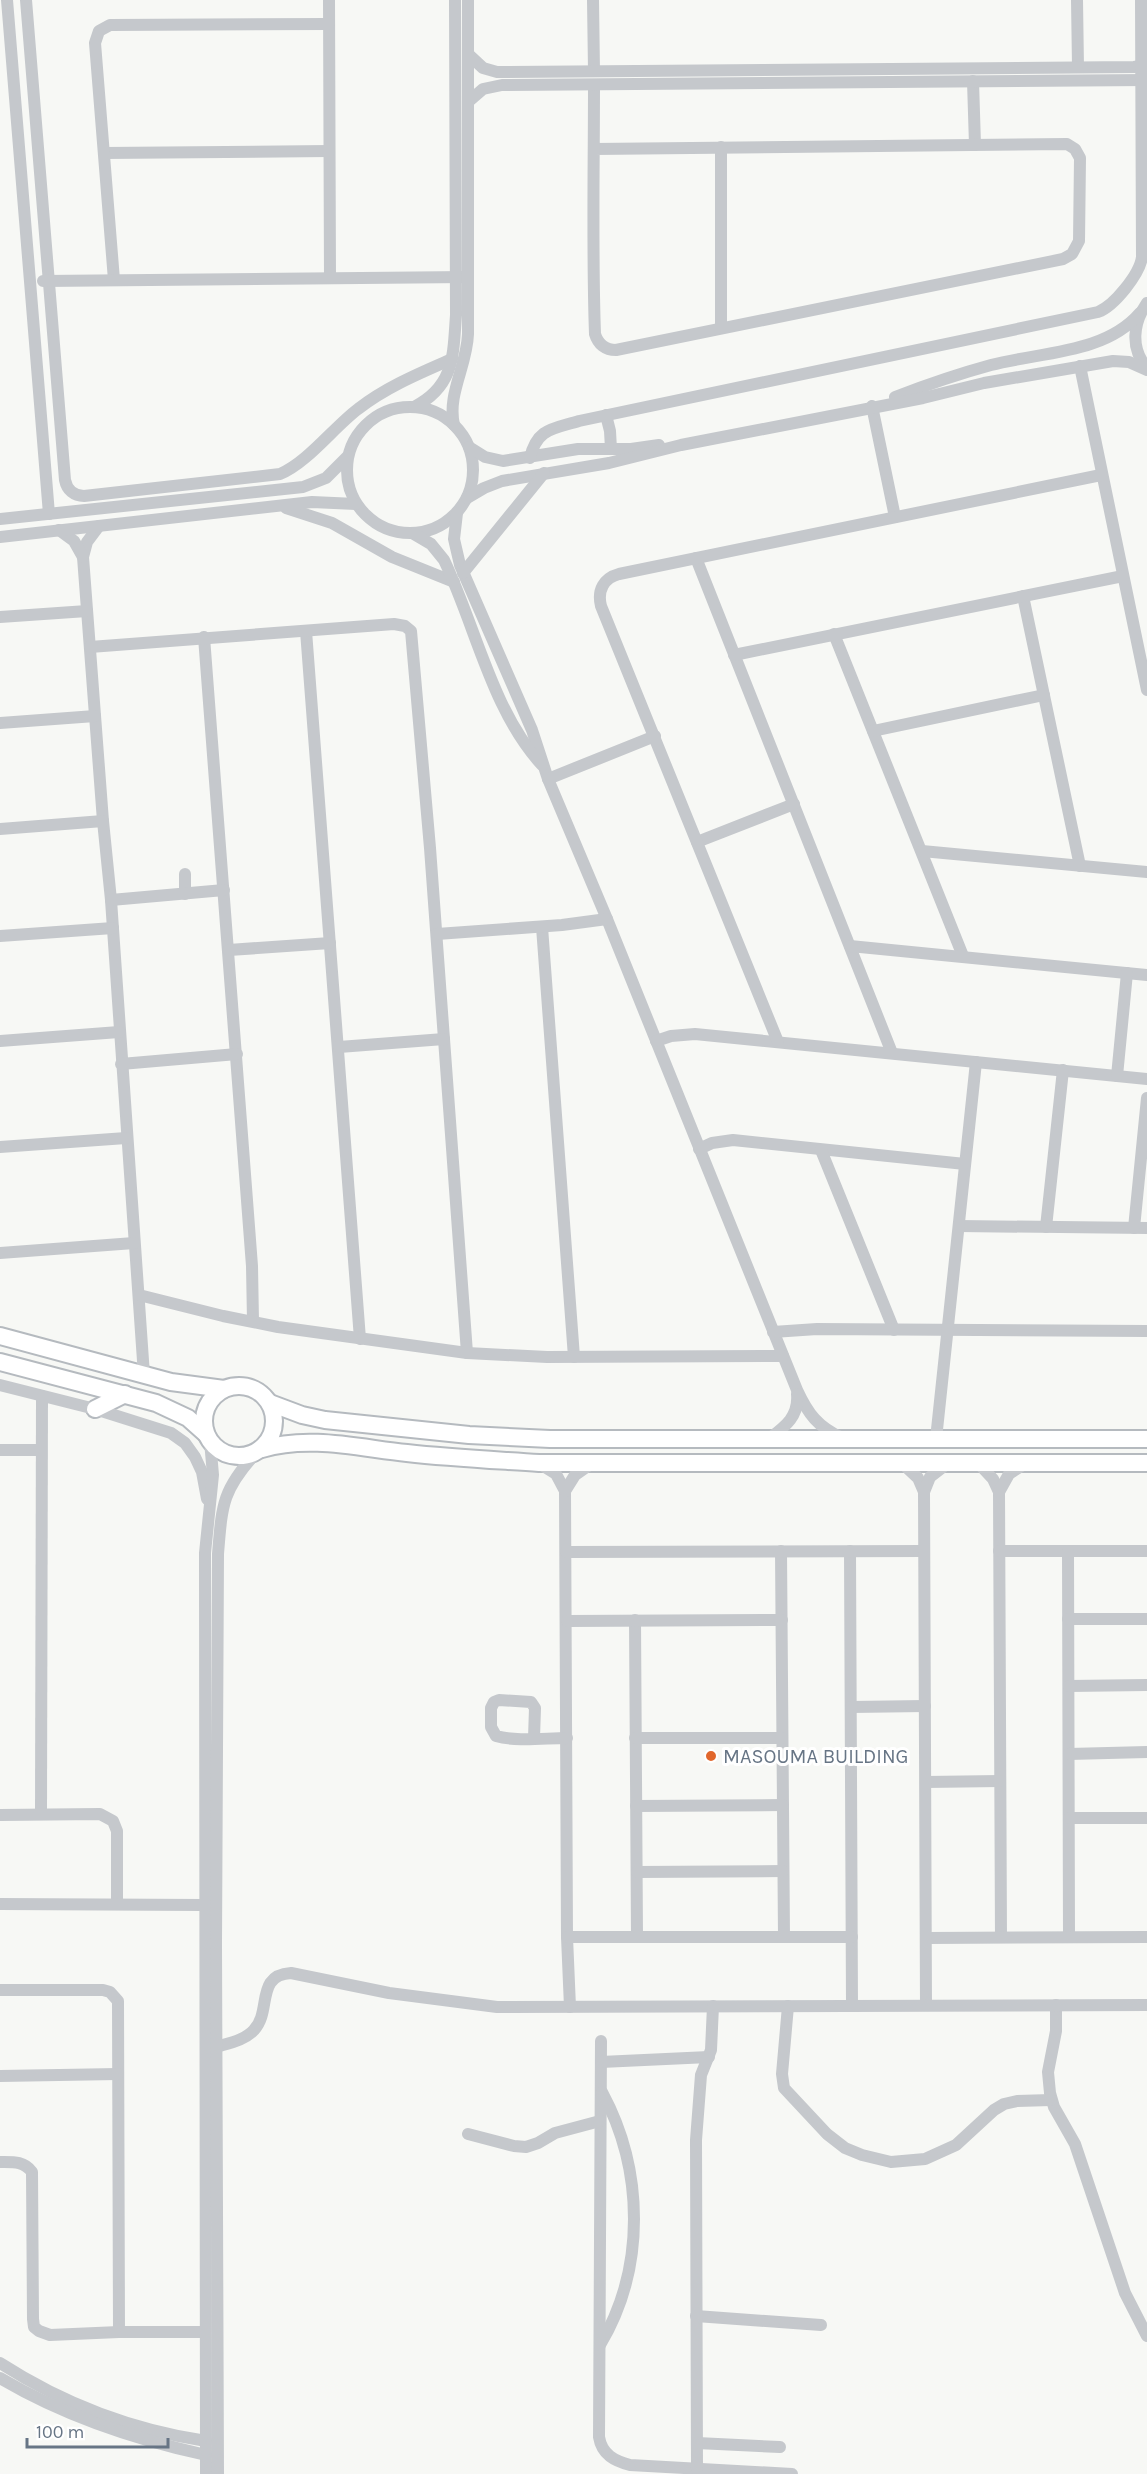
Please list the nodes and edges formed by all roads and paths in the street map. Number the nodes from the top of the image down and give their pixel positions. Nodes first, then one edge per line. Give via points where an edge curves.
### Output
1 (7, 0) edge
2 (26, 0) edge
3 (329, 0) edge
4 (455, 0) edge
5 (468, 0) edge
6 (593, 0) edge
7 (1077, 0) edge
8 (1141, 0) edge
9 (329, 24) junction
10 (468, 54) junction
11 (1144, 66) edge
12 (1078, 67) junction
13 (504, 72) junction
14 (594, 72) junction
15 (1145, 80) edge
16 (974, 81) junction
17 (502, 85) junction
18 (594, 85) junction
19 (468, 102) junction
20 (975, 145) junction
21 (721, 147) junction
22 (594, 149) junction
23 (329, 151) junction
24 (104, 153) junction
25 (462, 277) junction
26 (330, 278) junction
27 (114, 280) junction
28 (31, 281) junction
29 (49, 281) junction
30 (1144, 308) edge
31 (721, 328) junction
32 (452, 359) junction
33 (1080, 366) junction
34 (1147, 369) edge
35 (872, 406) junction
36 (414, 407) junction
37 (606, 415) junction
38 (454, 425) junction
39 (681, 445) junction
40 (469, 447) junction
41 (611, 449) junction
42 (348, 456) junction
43 (530, 458) junction
44 (544, 473) junction
45 (1101, 475) junction
46 (467, 498) junction
47 (356, 504) junction
48 (279, 507) junction
49 (457, 513) junction
50 (49, 514) junction
51 (895, 517) junction
52 (0, 519) edge
53 (99, 526) junction
54 (59, 530) junction
55 (414, 534) junction
56 (0, 537) edge
57 (83, 557) junction
58 (696, 558) junction
59 (1123, 576) junction
60 (459, 578) junction
61 (1023, 596) junction
62 (87, 611) junction
63 (0, 617) edge
64 (306, 631) junction
65 (834, 634) junction
66 (204, 637) junction
67 (90, 647) junction
68 (734, 655) junction
69 (1147, 690) edge
70 (1044, 695) junction
71 (95, 716) junction
72 (0, 723) edge
73 (873, 731) junction
74 (655, 736) junction
75 (548, 779) junction
76 (794, 804) junction
77 (103, 821) junction
78 (0, 829) edge
79 (698, 842) junction
80 (922, 851) junction
81 (1080, 866) junction
82 (1147, 872) edge
83 (185, 874) dead end
84 (224, 890) junction
85 (185, 894) junction
86 (111, 900) junction
87 (608, 919) junction
88 (542, 927) junction
89 (113, 928) junction
90 (437, 934) junction
91 (0, 936) edge
92 (330, 943) junction
93 (850, 946) junction
94 (229, 950) junction
95 (963, 956) junction
96 (1127, 973) junction
97 (1147, 975) edge
98 (118, 1032) junction
99 (444, 1039) junction
100 (0, 1041) edge
101 (656, 1041) junction
102 (778, 1042) junction
103 (339, 1047) junction
104 (892, 1053) junction
105 (237, 1054) junction
106 (976, 1062) junction
107 (121, 1064) junction
108 (1063, 1070) junction
109 (1117, 1076) junction
110 (1147, 1079) edge
111 (1147, 1098) edge
112 (126, 1138) junction
113 (0, 1147) edge
114 (699, 1149) junction
115 (821, 1150) junction
116 (965, 1164) junction
117 (959, 1226) junction
118 (1046, 1227) junction
119 (1134, 1228) junction
120 (1147, 1228) edge
121 (134, 1243) junction
122 (0, 1253) edge
123 (139, 1296) junction
124 (253, 1321) junction
125 (894, 1330) junction
126 (948, 1331) junction
127 (1147, 1331) edge
128 (773, 1332) junction
129 (0, 1336) edge
130 (360, 1339) junction
131 (467, 1353) junction
132 (783, 1356) junction
133 (574, 1357) junction
134 (0, 1362) edge
135 (144, 1375) junction
136 (0, 1385) edge
137 (224, 1389) junction
138 (796, 1390) junction
139 (125, 1394) junction
140 (42, 1396) junction
141 (270, 1403) junction
142 (95, 1409) junction
143 (208, 1437) junction
144 (770, 1438) junction
145 (843, 1439) junction
146 (936, 1439) junction
147 (1147, 1439) edge
148 (40, 1449) junction
149 (0, 1450) edge
150 (259, 1451) junction
151 (539, 1463) junction
152 (592, 1463) junction
153 (902, 1463) junction
154 (948, 1463) junction
155 (1027, 1463) junction
156 (1147, 1463) edge
157 (979, 1464) junction
158 (565, 1491) junction
159 (924, 1492) junction
160 (999, 1492) junction
161 (209, 1509) junction
162 (566, 1551) junction
163 (781, 1551) junction
164 (850, 1551) junction
165 (924, 1551) junction
166 (999, 1551) junction
167 (1068, 1551) junction
168 (1147, 1551) edge
169 (1068, 1619) junction
170 (1147, 1619) edge
171 (635, 1620) junction
172 (782, 1620) junction
173 (567, 1621) junction
174 (1147, 1685) edge
175 (1069, 1686) junction
176 (926, 1706) junction
177 (851, 1707) junction
178 (534, 1738) dead end
179 (567, 1738) junction
180 (635, 1738) junction
181 (782, 1738) junction
182 (1147, 1752) edge
183 (1069, 1754) junction
184 (1000, 1781) junction
185 (926, 1782) junction
186 (783, 1805) junction
187 (636, 1806) junction
188 (41, 1814) junction
189 (0, 1815) edge
190 (1069, 1818) junction
191 (1147, 1818) edge
192 (783, 1871) junction
193 (636, 1872) junction
194 (117, 1903) junction
195 (0, 1904) edge
196 (204, 1905) junction
197 (784, 1937) junction
198 (852, 1937) junction
199 (1001, 1937) junction
200 (1069, 1937) junction
201 (1147, 1937) edge
202 (567, 1938) junction
203 (637, 1938) junction
204 (927, 1938) junction
205 (0, 1990) edge
206 (926, 2005) junction
207 (1056, 2005) junction
208 (1147, 2005) edge
209 (713, 2006) junction
210 (788, 2006) junction
211 (852, 2006) junction
212 (570, 2007) junction
213 (601, 2041) dead end
214 (216, 2047) junction
215 (709, 2056) junction
216 (601, 2062) junction
217 (118, 2074) junction
218 (0, 2076) edge
219 (601, 2089) junction
220 (1052, 2100) junction
221 (600, 2121) junction
222 (468, 2134) dead end
223 (0, 2162) edge
224 (696, 2316) junction
225 (821, 2325) dead end
226 (119, 2332) junction
227 (205, 2332) junction
228 (1147, 2336) edge
229 (600, 2346) junction
230 (0, 2363) edge
231 (0, 2378) edge
232 (206, 2441) junction
233 (697, 2443) junction
234 (780, 2447) dead end
235 (206, 2455) junction
236 (697, 2469) junction
237 (206, 2474) edge
238 (218, 2474) edge
239 (792, 2474) edge

1 - 28 street
2 - 29 street
3 - 9 street
4 - 25 street
5 - 10 street
6 - 14 street
7 - 12 street
8 - 11 street
9 - 23 street
9 - 24 street via 102,28 95,43
10 - 13 street via 483,68
10 - 19 street
11 - 12 street
11 - 15 street
12 - 14 street
13 - 14 street
13 - 17 street via 499,78
15 - 16 street
15 - 37 street via 1142,261 1108,308
16 - 18 street
16 - 20 street
17 - 18 street
17 - 19 street via 483,89
18 - 22 street
19 - 25 street
20 - 21 street
20 - 31 street via 1067,144 1075,149 1080,161 1080,236 1072,254
21 - 22 street
21 - 31 street
22 - 31 street via 598,342 616,350
23 - 24 street
23 - 26 street
24 - 27 street
25 - 26 street
25 - 32 street
25 - 38 street via 468,344 453,400
26 - 27 street
27 - 29 street
28 - 29 street
28 - 50 street
29 - 32 street via 65,480 70,491 80,496 280,474 294,467 373,398
30 - 34 street via 1135,338
30 - 35 street via 1121,330 1098,341 974,370
32 - 36 street via 438,390
33 - 34 street via 1121,361
33 - 35 street
33 - 45 street
35 - 39 street
35 - 51 street
36 - 38 street via 442,416
36 - 42 street via 392,410 372,419 361,429
37 - 41 street
37 - 43 street via 539,435
38 - 40 street
39 - 41 street
39 - 44 street via 609,463
40 - 43 street via 494,460
40 - 46 street via 473,472
41 - 43 street via 578,449
42 - 47 street via 348,481
42 - 50 street via 326,478 303,487
44 - 46 street via 502,481
44 - 60 street
45 - 51 street
45 - 59 street
46 - 49 street
47 - 48 street via 327,501
47 - 55 street via 375,524
48 - 53 street
48 - 60 street via 332,523 392,557
49 - 55 street via 437,528
49 - 60 street via 454,530
50 - 52 street
51 - 58 street
53 - 54 street
53 - 57 street via 87,542
54 - 56 street
54 - 57 street via 74,541
55 - 60 street via 439,552
57 - 62 street
58 - 68 street
58 - 74 street via 615,575 600,592 602,606
59 - 61 street
59 - 69 street
60 - 75 street via 532,730
61 - 65 street
61 - 70 street
62 - 63 street
62 - 67 street
64 - 66 street
64 - 90 street via 398,623 411,632
64 - 92 street
65 - 68 street
65 - 73 street
66 - 67 street
66 - 84 street
67 - 71 street
68 - 76 street
70 - 73 street
70 - 81 street
71 - 72 street
71 - 77 street
73 - 80 street
74 - 75 street
74 - 79 street
75 - 87 street
76 - 79 street
76 - 93 street
77 - 78 street
77 - 86 street
79 - 102 street
80 - 81 street
80 - 95 street
81 - 82 street
83 - 85 street
84 - 85 street
84 - 94 street
85 - 86 street
86 - 89 street
87 - 88 street
87 - 101 street
88 - 90 street
88 - 133 street
89 - 91 street
89 - 98 street
90 - 99 street
92 - 94 street
92 - 103 street
93 - 95 street
93 - 104 street
94 - 105 street
95 - 96 street
96 - 97 street
96 - 109 street
98 - 100 street
98 - 107 street
99 - 103 street
99 - 131 street
101 - 102 street via 687,1034
101 - 114 street
102 - 104 street
103 - 130 street
104 - 106 street
105 - 107 street
105 - 124 street
106 - 108 street
106 - 116 street
107 - 112 street
108 - 109 street
108 - 118 street
109 - 110 street
111 - 119 street
112 - 113 street
112 - 121 street
114 - 115 street via 733,1140
114 - 128 street
115 - 116 street
115 - 125 street
116 - 117 street
117 - 118 street
117 - 126 street
118 - 119 street
119 - 120 street
121 - 122 street
121 - 123 street
123 - 124 street
123 - 135 street
124 - 130 street
125 - 126 street
125 - 128 street
126 - 127 street
126 - 146 street
128 - 132 street
129 - 135 street
130 - 131 street
131 - 133 street
132 - 133 street
132 - 138 street
134 - 139 street
135 - 137 street
136 - 140 street
137 - 141 street via 255,1389
137 - 143 street via 209,1403 205,1413
138 - 144 street via 798,1401 793,1418
138 - 145 street via 817,1423
139 - 142 street
139 - 143 street via 178,1412
140 - 142 street
140 - 148 street
141 - 144 street via 325,1419 496,1437
141 - 150 street via 274,1428
142 - 161 street via 163,1429 185,1443 199,1464
143 - 150 street via 216,1448 231,1456
143 - 161 street via 213,1475
144 - 145 street
145 - 146 street
146 - 147 street
148 - 149 street
148 - 188 street
150 - 151 street via 286,1443 310,1442
150 - 214 street via 229,1487 220,1533
151 - 152 street
151 - 158 street via 556,1474
152 - 153 street
152 - 158 street via 575,1474
153 - 154 street
153 - 159 street via 918,1478
154 - 157 street
154 - 159 street via 930,1478
155 - 156 street
155 - 157 street
155 - 160 street via 1009,1474
157 - 160 street
158 - 162 street
159 - 165 street
160 - 166 street
161 - 196 street via 205,1553
162 - 163 street
162 - 173 street
163 - 164 street
163 - 172 street
164 - 165 street
164 - 177 street
165 - 176 street
166 - 167 street
166 - 184 street
167 - 168 street
167 - 169 street
169 - 170 street
169 - 175 street
171 - 172 street
171 - 173 street
171 - 180 street
172 - 181 street
173 - 179 street
174 - 175 street
175 - 183 street
176 - 177 street
176 - 185 street
177 - 198 street
178 - 179 street
179 - 202 street
180 - 181 street
180 - 187 street
181 - 186 street
182 - 183 street
183 - 190 street
184 - 185 street
184 - 199 street
185 - 204 street
186 - 187 street
186 - 192 street
187 - 193 street
188 - 189 street
188 - 194 street via 100,1814 113,1821 117,1831
190 - 191 street
190 - 200 street
192 - 193 street
192 - 197 street
193 - 203 street
194 - 195 street
194 - 196 street
196 - 227 street
197 - 198 street
197 - 203 street
198 - 211 street
199 - 200 street
199 - 204 street
200 - 201 street
202 - 203 street
202 - 212 street
204 - 206 street
205 - 217 street via 110,1992 118,2001
206 - 207 street
206 - 211 street
207 - 208 street
207 - 220 street via 1048,2072
209 - 210 street
209 - 212 street
209 - 215 street
210 - 211 street
210 - 220 street via 784,2088 827,2134 862,2155 891,2162 925,2159 956,2145 1004,2104
212 - 214 street via 487,2007 286,1973 267,1987 262,2017 255,2029 245,2037
213 - 216 street
214 - 238 street
215 - 216 street
215 - 224 street via 702,2071 697,2118
216 - 219 street
217 - 218 street
217 - 226 street
219 - 221 street
219 - 229 street via 626,2149 634,2217 624,2293
220 - 228 street via 1075,2144 1125,2293
221 - 222 street via 555,2133 526,2147
221 - 229 street
223 - 226 street via 24,2164 34,2180 34,2326 50,2335
224 - 225 street
224 - 233 street
226 - 227 street
227 - 232 street
229 - 236 street via 599,2437 604,2451 630,2465
230 - 232 street via 99,2413 152,2431
231 - 235 street via 95,2424
232 - 235 street
233 - 234 street
233 - 236 street
235 - 237 street
236 - 239 street

